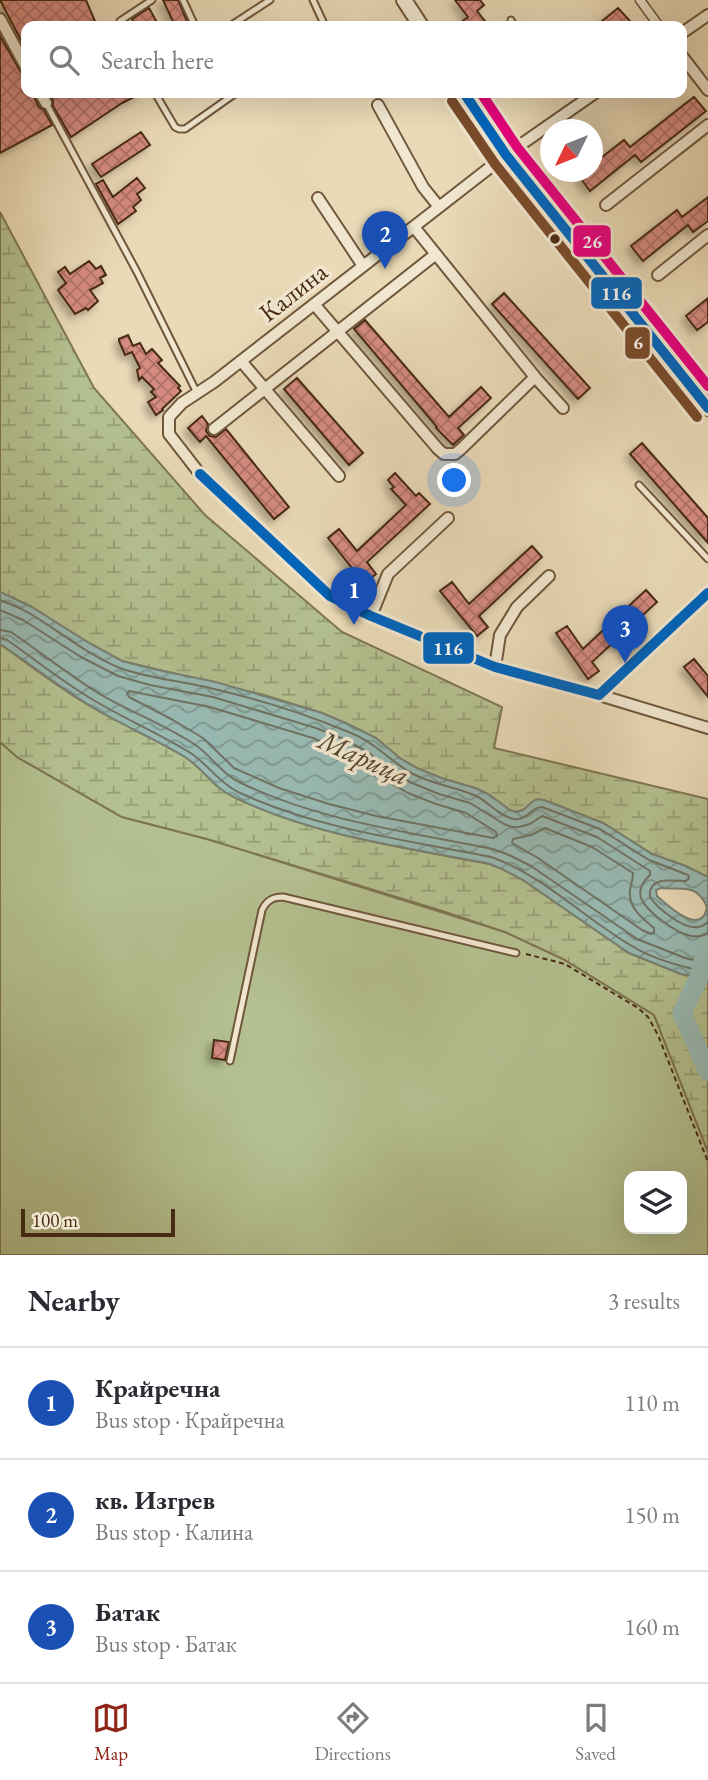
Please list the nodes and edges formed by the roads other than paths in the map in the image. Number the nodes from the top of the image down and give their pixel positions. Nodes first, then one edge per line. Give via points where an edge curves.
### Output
1 (152, 0) edge
2 (183, 0) edge
3 (270, 0) edge
4 (313, 0) edge
5 (404, 0) edge
6 (640, 0) edge
7 (708, 15) edge
8 (0, 19) edge
9 (120, 21) edge
10 (193, 21) edge
11 (238, 21) edge
12 (323, 21) edge
13 (418, 21) edge
14 (655, 21) edge
15 (687, 30) edge
16 (21, 58) edge
17 (687, 63) edge
18 (708, 90) edge
19 (43, 98) edge
20 (158, 98) edge
21 (229, 98) edge
22 (588, 98) edge
23 (468, 99) edge
24 (378, 105) dead end
25 (708, 125) edge
26 (506, 155) junction
27 (318, 198) dead end
28 (606, 205) dead end
29 (439, 207) junction
30 (414, 227) junction
31 (708, 235) edge
32 (436, 254) junction
33 (363, 266) junction
34 (658, 275) dead end
35 (314, 304) junction
36 (337, 332) junction
37 (241, 361) junction
38 (535, 377) junction
39 (265, 390) junction
40 (197, 393) junction
41 (563, 408) dead end
42 (708, 408) edge
43 (214, 429) dead end
44 (338, 476) dead end
45 (639, 485) dead end
46 (447, 518) dead end
47 (708, 559) edge
48 (549, 576) dead end
49 (708, 593) edge
50 (371, 616) junction
51 (495, 667) junction
52 (599, 695) junction
53 (708, 728) edge
54 (516, 953) road end
55 (230, 1061) dead end

1 - 9 lane
2 - 10 lane
3 - 11 lane
4 - 12 lane
5 - 13 street
6 - 14 street
7 - 15 street
8 - 16 street
17 - 18 street
19 - 40 lane
20 - 21 lane via 179,130
22 - 26 street, Калина
23 - 26 street
24 - 29 street
25 - 28 street
26 - 29 street, Калина
26 - 42 street
27 - 33 street
29 - 30 street, Калина
30 - 32 street
30 - 33 street, Калина
31 - 34 street
32 - 36 street
32 - 38 street
33 - 35 street, Калина
35 - 36 street
35 - 37 street, Калина
36 - 38 street via 444,454 461,449
36 - 39 street
37 - 39 street
37 - 40 street, Калина
38 - 41 street
39 - 43 street
39 - 44 street
40 - 50 street, Калина via 169,417 169,434 200,474 330,596
45 - 47 lane
46 - 50 street via 388,574
48 - 51 street via 511,616 500,635
49 - 52 street
50 - 51 street
51 - 52 street
52 - 53 street
54 - 55 lane via 275,897 262,910

